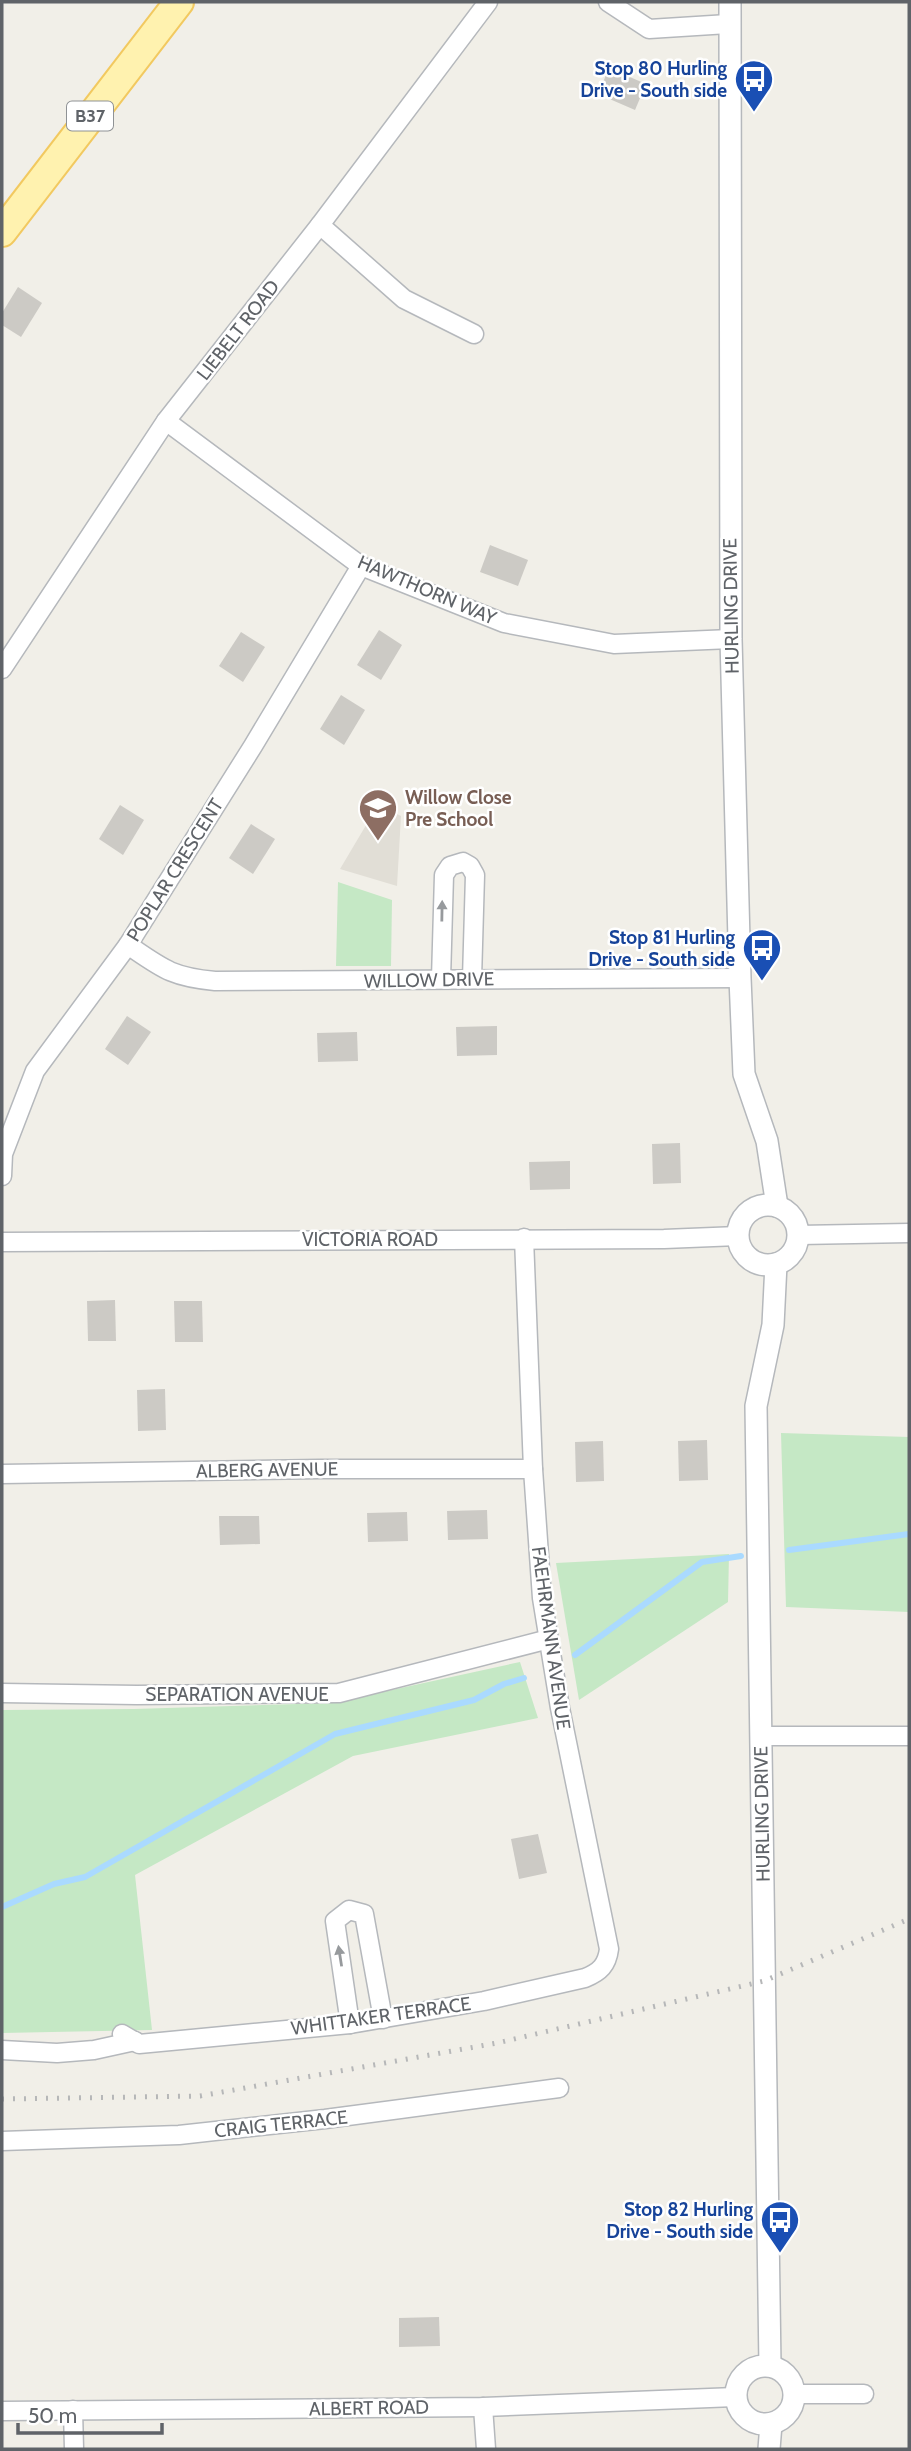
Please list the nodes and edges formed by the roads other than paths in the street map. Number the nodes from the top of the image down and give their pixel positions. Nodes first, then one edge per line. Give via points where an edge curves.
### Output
1 (179, 2) edge
2 (488, 2) edge
3 (608, 2) edge
4 (730, 2) edge
5 (728, 24) junction
6 (320, 225) junction
7 (2, 232) edge
8 (474, 334) dead end
9 (166, 421) junction
10 (361, 566) junction
11 (731, 639) junction
12 (2, 669) edge
13 (128, 946) junction
14 (740, 978) junction
15 (441, 979) junction
16 (472, 979) junction
17 (2, 1176) edge
18 (777, 1206) junction
19 (909, 1233) edge
20 (799, 1235) junction
21 (738, 1236) junction
22 (524, 1238) junction
23 (2, 1242) edge
24 (776, 1264) junction
25 (533, 1469) junction
26 (2, 1474) edge
27 (549, 1639) junction
28 (2, 1693) edge
29 (761, 1736) junction
30 (909, 1736) edge
31 (609, 1949) joint
32 (383, 2019) junction
33 (350, 2024) junction
34 (2, 2050) edge
35 (559, 2088) dead end
36 (2, 2141) edge
37 (770, 2366) junction
38 (864, 2393) dead end
39 (794, 2394) junction
40 (735, 2397) junction
41 (483, 2407) junction
42 (73, 2410) junction
43 (2, 2411) edge
44 (771, 2424) junction
45 (74, 2449) edge
46 (486, 2449) edge
47 (769, 2449) edge

1 - 7 main road, B37
2 - 6 street, LIEBELT ROAD
3 - 5 street via 649,29
4 - 5 street, HURLING DRIVE
5 - 11 street, HURLING DRIVE
6 - 8 street via 404,299
6 - 9 street, LIEBELT ROAD
9 - 10 street, HAWTHORN WAY
9 - 12 street, LIEBELT ROAD
10 - 11 street, HAWTHORN WAY via 503,623 614,644
10 - 13 street, POPLAR CRESCENT
11 - 14 street, HURLING DRIVE
13 - 15 street, WILLOW DRIVE via 168,972 188,978 245,982
13 - 17 street, POPLAR CRESCENT via 35,1072 3,1154
14 - 16 street, WILLOW DRIVE
14 - 18 street, HURLING DRIVE via 744,1073 767,1141
15 - 16 street, WILLOW DRIVE
15 -> 16 street via 444,875 450,866 463,862 475,875
18 - 20 street via 793,1218
18 - 21 street via 753,1209 745,1216
19 - 20 street
20 - 24 street via 791,1255
21 - 22 street, VICTORIA ROAD
21 - 24 street via 741,1247 755,1262
22 - 23 street, VICTORIA ROAD
22 - 25 street, FAEHRMANN AVENUE
24 - 29 street, HURLING DRIVE via 773,1325 756,1406
25 - 26 street, ALBERG AVENUE
25 - 27 street, FAEHRMANN AVENUE via 538,1566
27 - 28 street, SEPARATION AVENUE via 339,1693
27 - 31 street, FAEHRMANN AVENUE
29 - 30 street
29 - 37 street, HURLING DRIVE
31 - 32 street, WHITTAKER TERRACE via 603,1967 585,1978
32 - 33 street, WHITTAKER TERRACE
33 -> 32 street via 335,1922 349,1910 364,1914
33 - 34 street, WHITTAKER TERRACE via 139,2043 129,2037 94,2050 57,2053
35 - 36 street, CRAIG TERRACE via 179,2134
37 - 39 street via 787,2376
37 - 40 street via 745,2373
38 - 39 street
39 - 44 street via 789,2413
40 - 41 street, ALBERT ROAD
40 - 44 street via 752,2421
41 - 42 street, ALBERT ROAD
41 - 46 street
42 - 43 street, ALBERT ROAD
42 - 45 street
44 - 47 street

